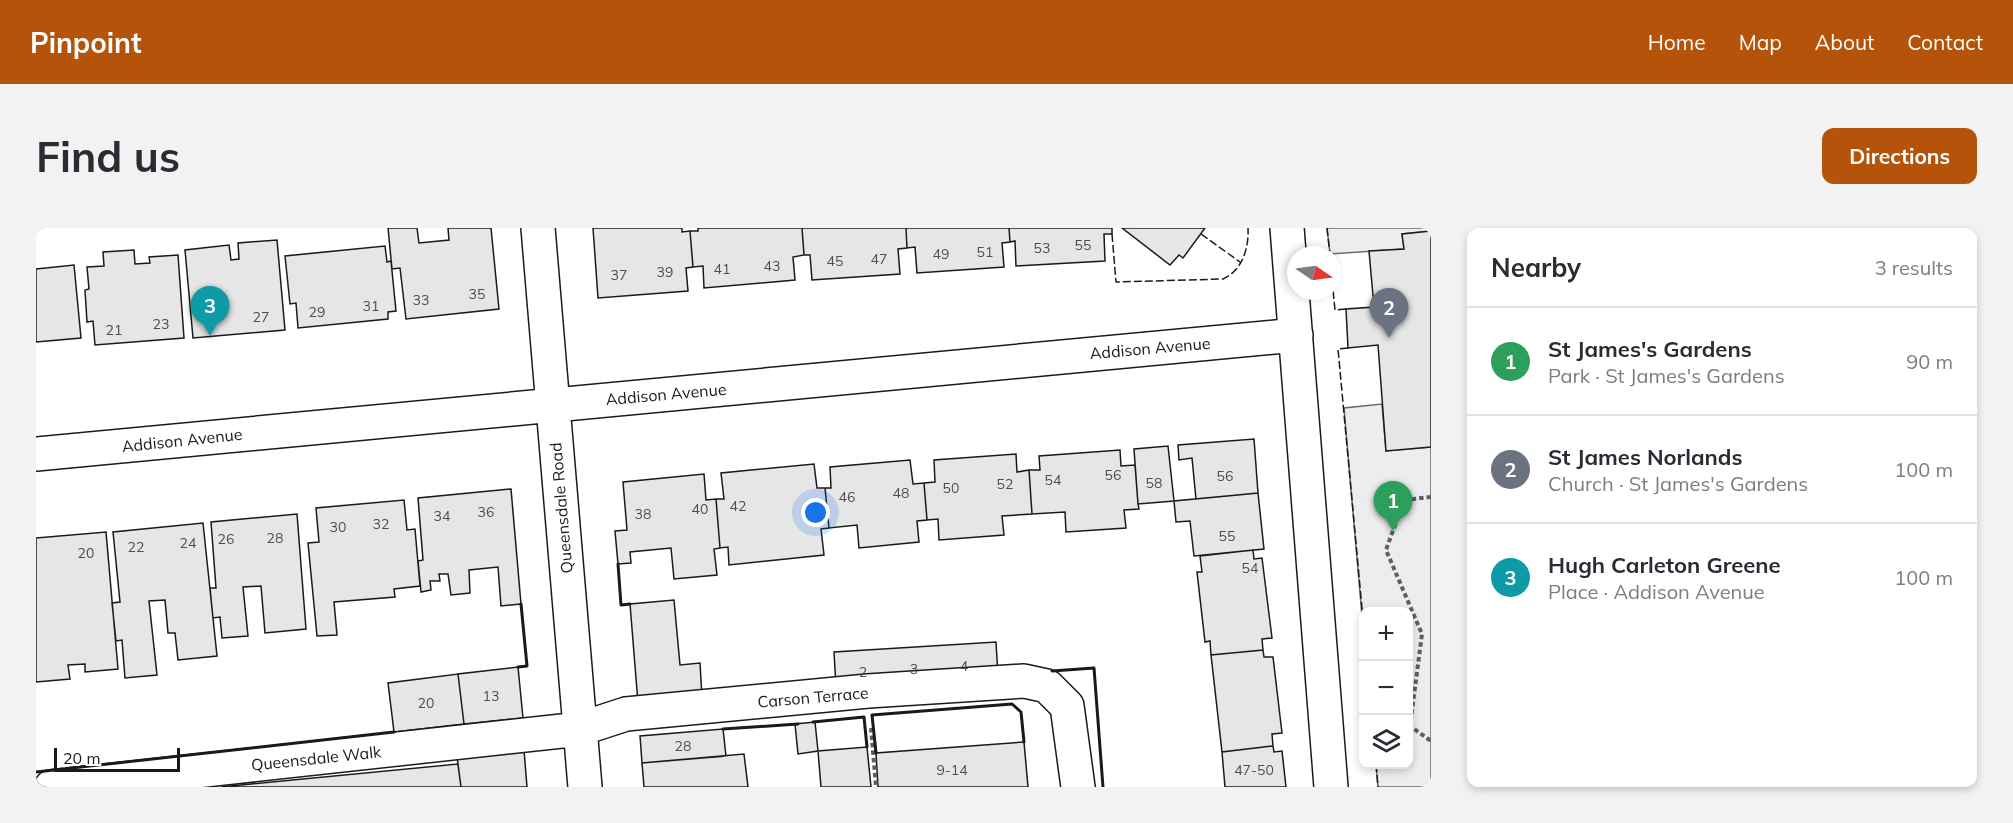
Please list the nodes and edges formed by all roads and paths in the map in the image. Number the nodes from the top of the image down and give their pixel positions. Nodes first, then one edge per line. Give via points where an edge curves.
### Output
1 (538, 228) edge
2 (1287, 228) edge
3 (1296, 335) junction
4 (553, 404) junction
5 (36, 454) edge
6 (1431, 497) edge
7 (868, 691) junction
8 (580, 729) junction
9 (1431, 741) edge
10 (51, 787) edge
11 (585, 787) edge
12 (876, 787) edge
13 (1078, 787) edge
14 (1331, 787) edge

1 - 4 street, Queensdale Road
2 - 3 street
3 - 4 street, Addison Avenue
3 - 14 street
4 - 5 street, Addison Avenue
4 - 8 street, Queensdale Road
6 - 9 path via 1404,500 1386,550 1422,634 1410,726
7 - 8 street, Carson Terrace via 626,714
7 - 12 path
7 - 13 street, Carson Terrace via 1024,681 1047,686 1067,706
8 - 10 street, Queensdale Walk
8 - 11 street, Queensdale Road

